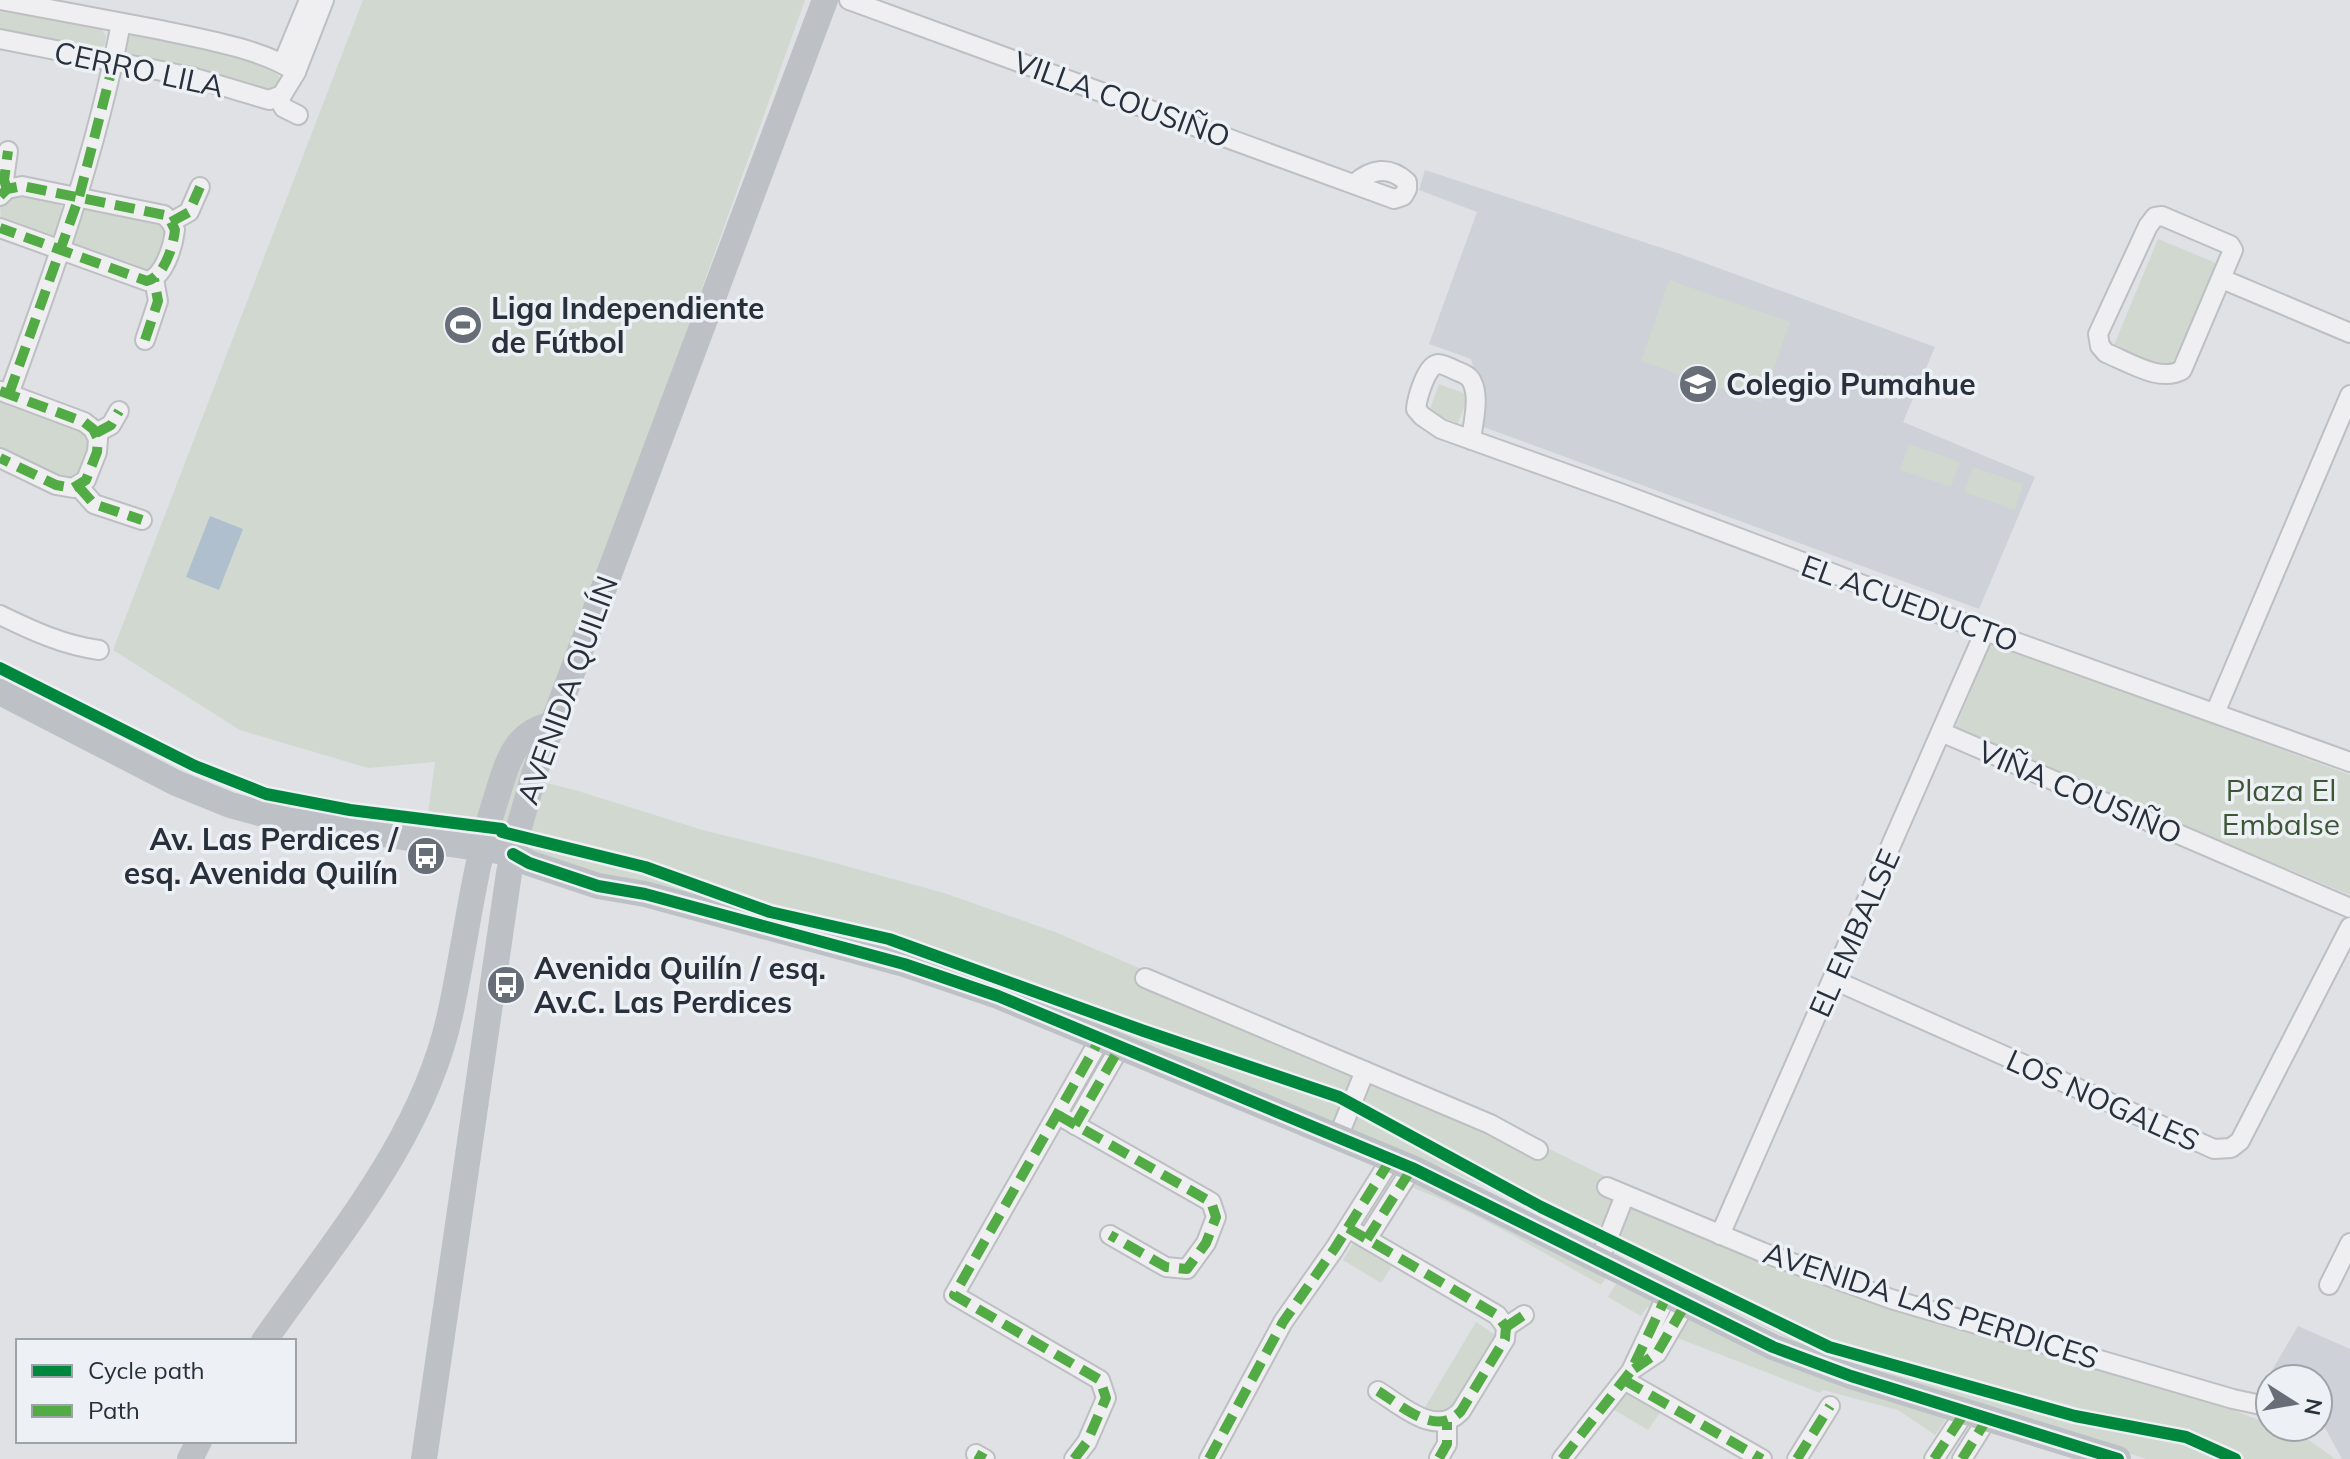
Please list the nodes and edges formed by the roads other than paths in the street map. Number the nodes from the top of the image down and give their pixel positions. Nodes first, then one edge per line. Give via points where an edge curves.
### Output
1 (1, 0) edge
2 (825, 0) edge
3 (849, 0) edge
4 (314, 7) edge
5 (888, 7) edge
6 (121, 23) junction
7 (0, 39) edge
8 (114, 61) junction
9 (289, 67) junction
10 (278, 98) junction
11 (298, 115) dead end
12 (8, 151) dead end
13 (1354, 184) dead end
14 (200, 187) dead end
15 (3, 192) edge
16 (79, 197) junction
17 (171, 222) junction
18 (0, 228) edge
19 (61, 252) junction
20 (154, 279) junction
21 (2222, 279) junction
22 (2350, 333) edge
23 (145, 340) dead end
24 (5, 392) edge
25 (2350, 395) edge
26 (119, 411) dead end
27 (96, 433) junction
28 (1471, 440) dead end
29 (0, 458) edge
30 (78, 486) junction
31 (142, 520) dead end
32 (0, 615) edge
33 (1985, 631) junction
34 (99, 650) dead end
35 (0, 692) edge
36 (2215, 713) junction
37 (553, 724) junction
38 (1941, 732) junction
39 (2350, 762) edge
40 (481, 849) junction
41 (513, 854) junction
42 (2350, 908) edge
43 (2350, 927) edge
44 (1145, 978) dead end
45 (1834, 980) junction
46 (451, 1013) junction
47 (486, 1024) junction
48 (1110, 1043) junction
49 (441, 1049) junction
50 (482, 1055) junction
51 (1365, 1071) junction
52 (1066, 1120) junction
53 (1338, 1137) junction
54 (1538, 1150) dead end
55 (1401, 1164) junction
56 (1607, 1187) dead end
57 (1625, 1195) junction
58 (1348, 1228) junction
59 (1110, 1235) dead end
60 (1720, 1235) junction
61 (1367, 1239) junction
62 (2350, 1243) edge
63 (1599, 1261) junction
64 (2329, 1285) dead end
65 (1670, 1304) junction
66 (1524, 1315) dead end
67 (1506, 1327) junction
68 (265, 1339) edge
69 (1627, 1376) junction
70 (1378, 1391) dead end
71 (2254, 1404) edge
72 (1830, 1406) dead end
73 (1976, 1415) junction
74 (1447, 1422) junction
75 (1216, 1457) edge
76 (1439, 1458) edge
77 (424, 1459) edge
78 (1074, 1459) edge
79 (1562, 1459) edge
80 (1762, 1459) edge
81 (1797, 1459) edge
82 (1934, 1459) edge
83 (1962, 1459) edge
84 (2118, 1459) edge

1 - 6 street, CERRO LILA
2 - 37 street, AVENIDA QUILÍN
3 - 5 street, VILLA COUSIÑO
4 - 9 street
5 - 13 street, VILLA COUSIÑO
6 - 8 street
6 - 9 street, CERRO LILA via 208,40
7 - 8 street, CERRO LILA
8 - 10 street, CERRO LILA via 210,81 262,99
8 - 16 street
9 - 10 street via 285,93
10 - 11 street
12 - 15 street
14 - 17 street via 189,212
15 - 16 street via 22,186
16 - 17 street via 158,214
16 - 19 street
17 - 20 street via 175,236
18 - 19 street
19 - 20 street via 142,281
19 - 24 street
20 - 23 street via 158,301
21 - 21 street via 2232,256 2230,245 2155,217 2098,334 2100,346 2106,353 2172,376 2182,370
21 - 22 street
24 - 27 street via 84,422
25 - 36 street
26 - 27 street via 111,425
27 - 30 street via 97,452
28 - 33 street, EL ACUEDUCTO
29 - 30 street via 62,487
30 - 31 street via 94,504
32 - 34 street via 37,634
33 - 36 street, EL ACUEDUCTO
33 - 38 street, EL EMBALSE
35 - 40 street via 176,783 230,805 286,820
36 - 39 street, EL ACUEDUCTO
37 - 40 street via 538,728 516,748
37 - 41 street, AVENIDA QUILÍN
38 - 42 street, VIÑA COUSIÑO
38 - 45 street, EL EMBALSE
40 - 41 street
40 - 46 street
41 - 47 street, AVENIDA QUILÍN
41 - 48 street via 547,855 645,894 904,964
43 - 45 street, LOS NOGALES via 2240,1141 2231,1148 2214,1149
44 - 51 street
45 - 60 street, EL EMBALSE
46 - 47 street via 469,1024
46 - 49 street
47 - 50 street, AVENIDA QUILÍN
48 - 52 street
48 - 53 street
49 - 50 street
49 - 68 street via 402,1141
50 - 77 street, AVENIDA QUILÍN
51 - 53 street
51 - 54 street
52 - 59 street via 1211,1202 1216,1217 1187,1269 1166,1267
52 - 78 street via 954,1295 1100,1380 1106,1398
53 - 55 street
55 - 58 street
55 - 61 street
55 - 63 street
56 - 57 street, AVENIDA LAS PERDICES
57 - 60 street, AVENIDA LAS PERDICES
57 - 63 street
58 - 61 street
58 - 75 street via 1283,1322
60 - 71 street, AVENIDA LAS PERDICES via 1891,1299
61 - 67 street via 1497,1315
62 - 64 street
63 - 65 street
65 - 69 street
65 - 69 street via 1657,1353
65 - 73 street via 1812,1362
66 - 67 street
67 - 74 street via 1505,1339 1461,1411
69 - 79 street
69 - 80 street
70 - 74 street via 1423,1419
72 - 81 street
73 - 82 street
73 - 83 street
73 - 84 street
74 - 76 street via 1447,1444

